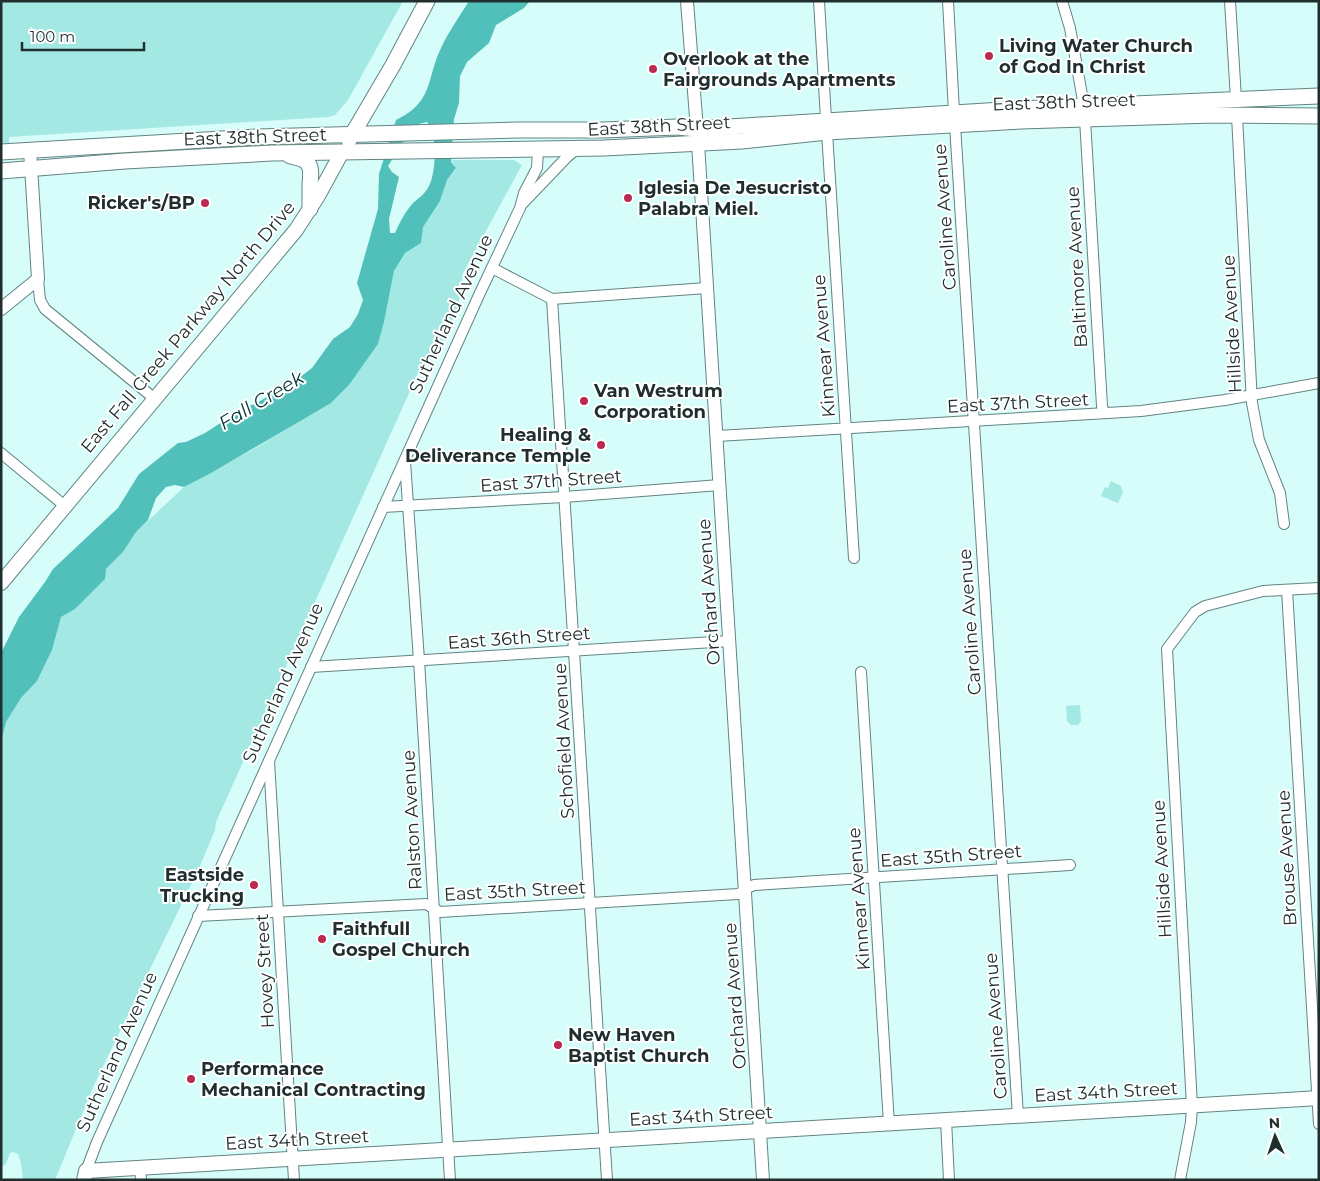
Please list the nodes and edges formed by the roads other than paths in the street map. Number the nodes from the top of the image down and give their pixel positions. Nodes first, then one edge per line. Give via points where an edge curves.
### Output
1 (427, 1) edge
2 (687, 1) edge
3 (819, 1) edge
4 (948, 1) edge
5 (1062, 1) edge
6 (1230, 1) edge
7 (1319, 96) edge
8 (1236, 99) junction
9 (1085, 112) junction
10 (1237, 116) junction
11 (1319, 116) edge
12 (954, 119) junction
13 (826, 126) junction
14 (352, 135) junction
15 (697, 136) junction
16 (578, 148) junction
17 (538, 149) junction
18 (30, 150) junction
19 (1, 152) edge
20 (342, 152) junction
21 (272, 153) junction
22 (31, 169) junction
23 (1, 171) edge
24 (522, 204) junction
25 (310, 209) junction
26 (492, 268) junction
27 (38, 279) junction
28 (707, 288) junction
29 (552, 299) junction
30 (1, 308) edge
31 (1319, 383) edge
32 (1252, 395) junction
33 (155, 399) junction
34 (1104, 414) junction
35 (974, 422) junction
36 (845, 429) junction
37 (716, 436) junction
38 (1, 453) edge
39 (405, 459) junction
40 (720, 485) junction
41 (564, 497) junction
42 (65, 506) junction
43 (408, 506) junction
44 (383, 507) junction
45 (1284, 524) dead end
46 (854, 558) dead end
47 (1, 583) edge
48 (1319, 588) edge
49 (1287, 590) junction
50 (730, 641) junction
51 (574, 651) junction
52 (419, 660) junction
53 (311, 667) junction
54 (861, 672) dead end
55 (269, 760) junction
56 (1070, 865) dead end
57 (1002, 869) junction
58 (874, 877) junction
59 (745, 890) junction
60 (590, 903) junction
61 (434, 909) junction
62 (278, 911) junction
63 (198, 916) junction
64 (1318, 1098) edge
65 (1192, 1106) junction
66 (1018, 1116) junction
67 (946, 1120) junction
68 (889, 1124) junction
69 (1319, 1124) edge
70 (761, 1132) junction
71 (605, 1141) junction
72 (448, 1150) junction
73 (293, 1159) junction
74 (140, 1174) edge
75 (85, 1176) edge
76 (294, 1180) edge
77 (450, 1180) edge
78 (607, 1180) edge
79 (763, 1180) edge
80 (949, 1180) edge
81 (1180, 1180) edge

1 - 14 main road, East Fall Creek Parkway North Drive
2 - 15 street, Orchard Avenue
3 - 13 street, Kinnear Avenue
4 - 12 street, Caroline Avenue
5 - 9 street, Baltimore Avenue
6 - 8 street
7 - 8 main road, East 38th Street
8 - 9 main road, East 38th Street
9 - 10 main road, East 38th Street
9 - 12 main road, East 38th Street
9 - 34 street, Baltimore Avenue
10 - 11 main road, East 38th Street
10 - 32 street, Hillside Avenue
12 - 13 main road, East 38th Street
12 - 35 street, Caroline Avenue
13 - 15 main road, East 38th Street via 742,141
13 - 36 street, Kinnear Avenue
14 - 15 main road, East 38th Street via 676,127
14 - 18 main road, East 38th Street
14 - 20 main road, East Fall Creek Parkway North Drive
15 - 16 main road, East 38th Street
15 - 28 street, Orchard Avenue
16 - 17 main road, East 38th Street
16 - 24 street, Sutherland Avenue
17 - 20 main road, East 38th Street
17 - 24 street, Sutherland Avenue via 538,168 524,193
18 - 19 main road, East 38th Street
18 - 22 street
20 - 21 main road, East 38th Street
20 - 25 main road, East Fall Creek Parkway North Drive
21 - 22 main road, East 38th Street
21 - 25 main road via 307,162 312,174
22 - 23 main road, East 38th Street
22 - 27 street
24 - 26 street, Sutherland Avenue
25 - 33 main road, East Fall Creek Parkway North Drive via 268,265
26 - 29 street
26 - 39 street, Sutherland Avenue
27 - 30 street
27 - 33 street via 39,297 44,307
28 - 29 street
28 - 37 street, Orchard Avenue
29 - 41 street, Schofield Avenue
31 - 32 street, East 37th Street
32 - 34 street, East 37th Street via 1183,407
32 - 45 street, Hillside Avenue via 1256,429 1280,493
33 - 42 main road, East Fall Creek Parkway North Drive
34 - 35 street, East 37th Street
35 - 36 street, East 37th Street
35 - 57 street, Caroline Avenue
36 - 37 street, East 37th Street
36 - 46 street, Kinnear Avenue
37 - 40 street, Orchard Avenue
38 - 42 street
39 - 43 street, Ralston Avenue
39 - 44 street, Sutherland Avenue
40 - 41 street, East 37th Street
40 - 50 street, Orchard Avenue
41 - 43 street, East 37th Street
41 - 51 street, Schofield Avenue
42 - 47 main road, East Fall Creek Parkway North Drive
43 - 44 street, East 37th Street
43 - 52 street, Ralston Avenue
44 - 53 street, Sutherland Avenue
48 - 49 street
49 - 64 street, Brouse Avenue
49 - 65 street, Hillside Avenue via 1263,591 1205,606 1195,612 1169,645 1166,655
50 - 51 street, East 36th Street
50 - 59 street, Orchard Avenue
51 - 52 street, East 36th Street
51 - 60 street, Schofield Avenue
52 - 53 street, East 36th Street
52 - 61 street, Ralston Avenue
53 - 55 street, Sutherland Avenue
54 - 58 street, Kinnear Avenue
55 - 62 street, Hovey Street
55 - 63 street, Sutherland Avenue
56 - 57 street, East 35th Street
57 - 58 street, East 35th Street
57 - 66 street, Caroline Avenue
58 - 59 street, East 35th Street via 754,884
58 - 68 street, Kinnear Avenue
59 - 60 street, East 35th Street via 738,894
59 - 70 street, Orchard Avenue
60 - 61 street, East 35th Street via 442,912
60 - 71 street, Schofield Avenue
61 - 62 street, East 35th Street via 426,904
61 - 72 street, Ralston Avenue
62 - 63 street, East 35th Street
62 - 73 street, Hovey Street
63 - 75 street, Sutherland Avenue via 97,1142
64 - 65 main road, East 34th Street
64 - 69 street, Brouse Avenue
65 - 66 main road, East 34th Street
65 - 81 street
66 - 67 main road, East 34th Street
67 - 68 main road, East 34th Street
67 - 80 street
68 - 70 main road, East 34th Street
70 - 71 main road, East 34th Street
70 - 79 street, Orchard Avenue
71 - 72 main road, East 34th Street
71 - 78 street, Schofield Avenue
72 - 73 main road, East 34th Street
72 - 77 street, Ralston Avenue
73 - 74 main road, East 34th Street
73 - 76 street, Hovey Street
74 - 75 main road, East 34th Street

